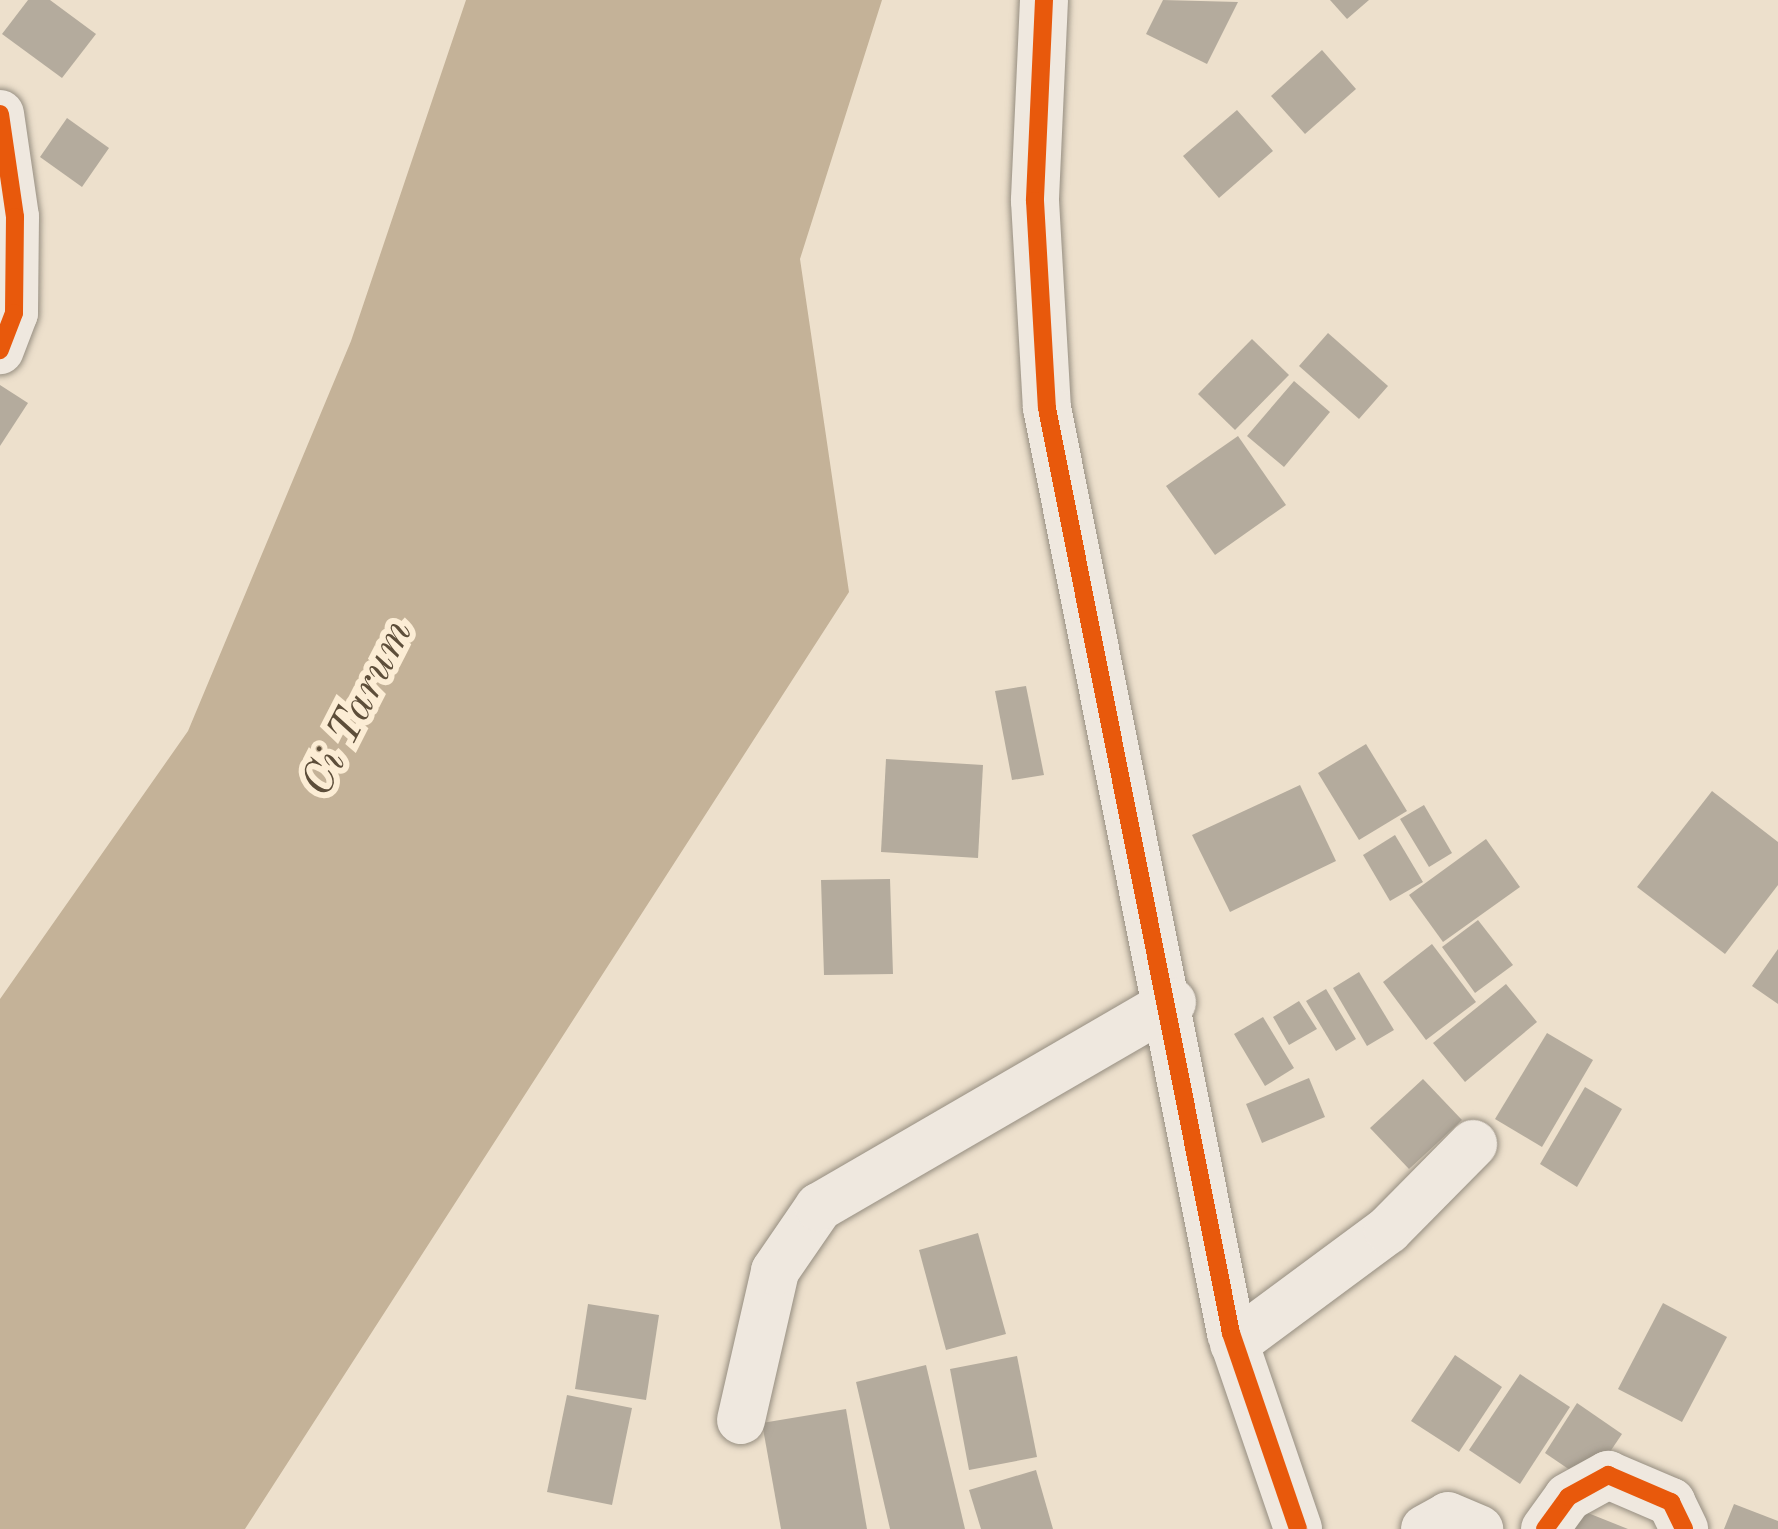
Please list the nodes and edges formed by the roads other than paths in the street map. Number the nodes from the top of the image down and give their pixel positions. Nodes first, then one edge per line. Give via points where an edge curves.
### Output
1 (1044, 0) edge
2 (0, 114) edge
3 (0, 350) edge
4 (1172, 1002) junction
5 (1473, 1144) dead end
6 (1234, 1343) junction
7 (741, 1420) dead end
8 (1298, 1529) edge
9 (1425, 1529) edge
10 (1479, 1529) edge
11 (1545, 1529) edge
12 (1684, 1529) edge

1 - 4 street via 1035,201 1047,408
2 - 3 street via 15,217 14,313
4 - 6 street
4 - 7 street via 867,1173 800,1225 775,1271
5 - 6 street via 1388,1230
6 - 8 street
9 - 10 street via 1448,1516
11 - 12 street via 1568,1497 1608,1475 1672,1502

